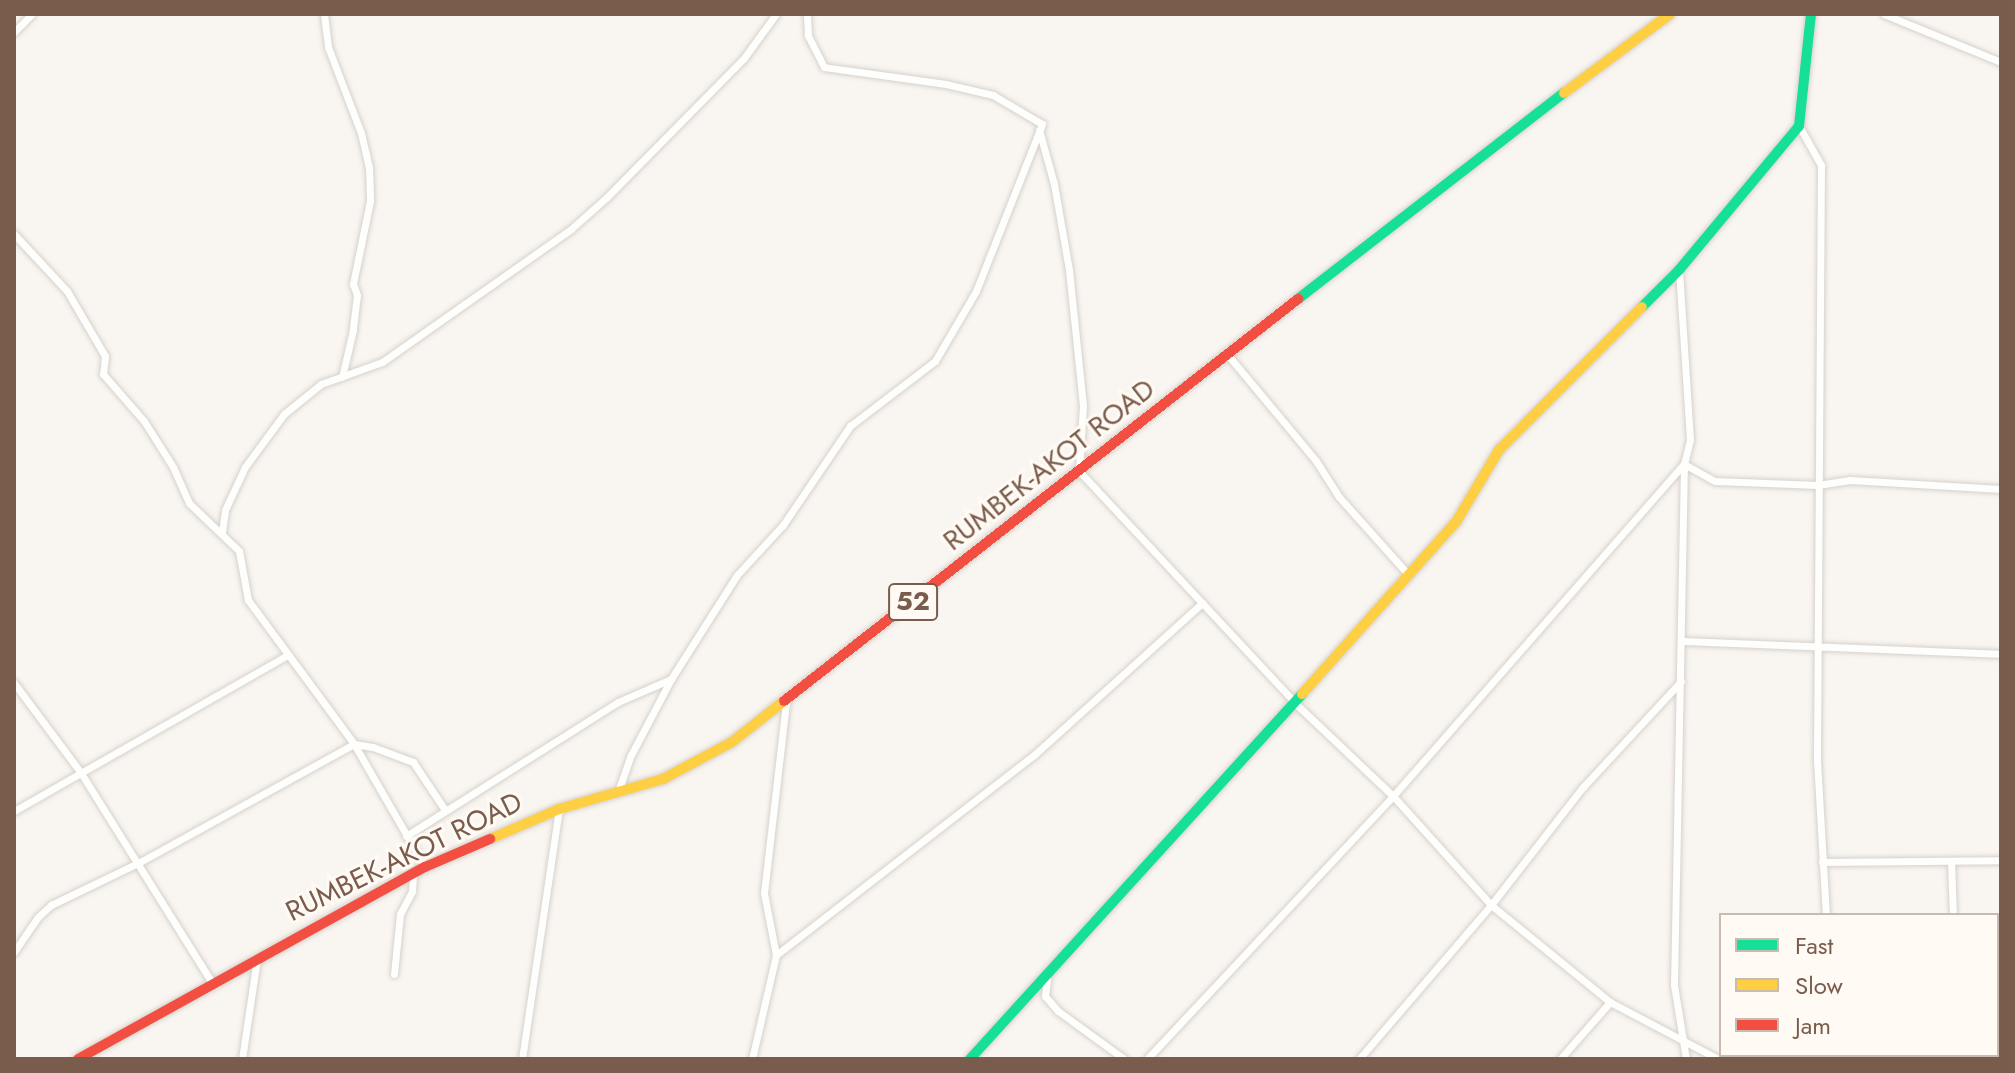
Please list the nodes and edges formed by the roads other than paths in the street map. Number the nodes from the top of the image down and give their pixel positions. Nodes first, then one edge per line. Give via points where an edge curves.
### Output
1 (32, 14) edge
2 (324, 14) edge
3 (776, 14) edge
4 (807, 14) edge
5 (1670, 14) edge
6 (1811, 14) edge
7 (1884, 14) edge
8 (14, 32) edge
9 (2001, 62) edge
10 (1799, 126) junction
11 (1039, 130) junction
12 (14, 234) edge
13 (1679, 270) junction
14 (1227, 354) junction
15 (342, 377) junction
16 (1684, 464) junction
17 (1079, 471) junction
18 (1818, 485) junction
19 (2001, 489) edge
20 (222, 532) junction
21 (1407, 573) junction
22 (1202, 603) junction
23 (1681, 641) junction
24 (1817, 648) junction
25 (2001, 654) edge
26 (287, 655) junction
27 (671, 679) junction
28 (1681, 681) junction
29 (14, 683) edge
30 (786, 703) junction
31 (1295, 703) junction
32 (354, 744) junction
33 (81, 773) junction
34 (618, 792) junction
35 (1393, 796) junction
36 (559, 809) junction
37 (445, 810) junction
38 (14, 811) edge
39 (406, 836) junction
40 (2001, 860) edge
41 (1951, 861) junction
42 (140, 862) junction
43 (1822, 862) junction
44 (425, 867) junction
45 (413, 873) junction
46 (1491, 905) junction
47 (1826, 913) edge
48 (1953, 913) edge
49 (14, 952) edge
50 (776, 955) junction
51 (257, 959) junction
52 (394, 974) dead end
53 (1047, 978) junction
54 (213, 984) junction
55 (1610, 1002) junction
56 (1683, 1042) junction
57 (78, 1059) edge
58 (242, 1059) edge
59 (522, 1059) edge
60 (752, 1059) edge
61 (970, 1059) edge
62 (1124, 1059) edge
63 (1147, 1059) edge
64 (1359, 1059) edge
65 (1560, 1059) edge
66 (1686, 1059) edge
67 (1718, 1059) edge

1 - 8 street
2 - 15 street via 328,47 369,167 370,201
3 - 15 street via 744,58 571,229 382,362
4 - 11 street via 808,35 824,67 993,95 1042,124
5 - 14 main road, RUMBEK-AKOT ROAD / 52
6 - 10 main road
7 - 9 street
10 - 13 main road
10 - 18 street via 1821,165
11 - 17 street via 1069,270 1083,405
11 - 27 street via 976,291 935,361 850,426 783,525 737,575
12 - 20 street via 67,291 105,356 103,374 109,384 144,421 189,503
13 - 16 street via 1690,440
13 - 21 main road via 1499,450 1456,522
14 - 17 main road, RUMBEK-AKOT ROAD / 52
14 - 21 street via 1316,461 1339,497
15 - 20 street via 321,384 284,414 245,467 225,510
16 - 18 street via 1715,481
16 - 23 street
16 - 35 street
17 - 22 street
17 - 30 main road, RUMBEK-AKOT ROAD / 52
18 - 19 street via 1850,480
18 - 24 street
20 - 26 street via 239,551 248,600
21 - 31 main road
22 - 31 street
22 - 50 street via 1034,755
23 - 24 street
23 - 28 street
24 - 25 street
24 - 43 street
26 - 32 street
26 - 33 street
27 - 34 street
27 - 37 street via 618,702
28 - 46 street via 1583,787
28 - 56 street via 1674,985
29 - 33 street
30 - 34 main road, RUMBEK-AKOT ROAD / 52 via 702,761
30 - 50 street via 764,893
31 - 35 street
31 - 53 main road
32 - 37 street via 413,762
32 - 39 street
32 - 42 street
33 - 38 street
33 - 42 street
34 - 36 main road, RUMBEK-AKOT ROAD / 52
35 - 46 street
35 - 63 street
36 - 44 main road, RUMBEK-AKOT ROAD / 52
36 - 59 street
37 - 39 street
39 - 44 street
40 - 41 street
41 - 43 street
41 - 48 street
42 - 49 street via 51,905
42 - 54 street
43 - 47 street
44 - 45 main road, RUMBEK-AKOT ROAD / 52
45 - 51 main road, RUMBEK-AKOT ROAD / 52
45 - 52 street via 412,891 400,914
46 - 55 street
46 - 64 street
50 - 60 street
51 - 54 main road, RUMBEK-AKOT ROAD / 52
51 - 58 street
53 - 61 main road
53 - 62 street via 1045,996 1058,1011
54 - 57 main road, RUMBEK-AKOT ROAD / 52
55 - 56 street
55 - 65 street
56 - 66 street
56 - 67 street

